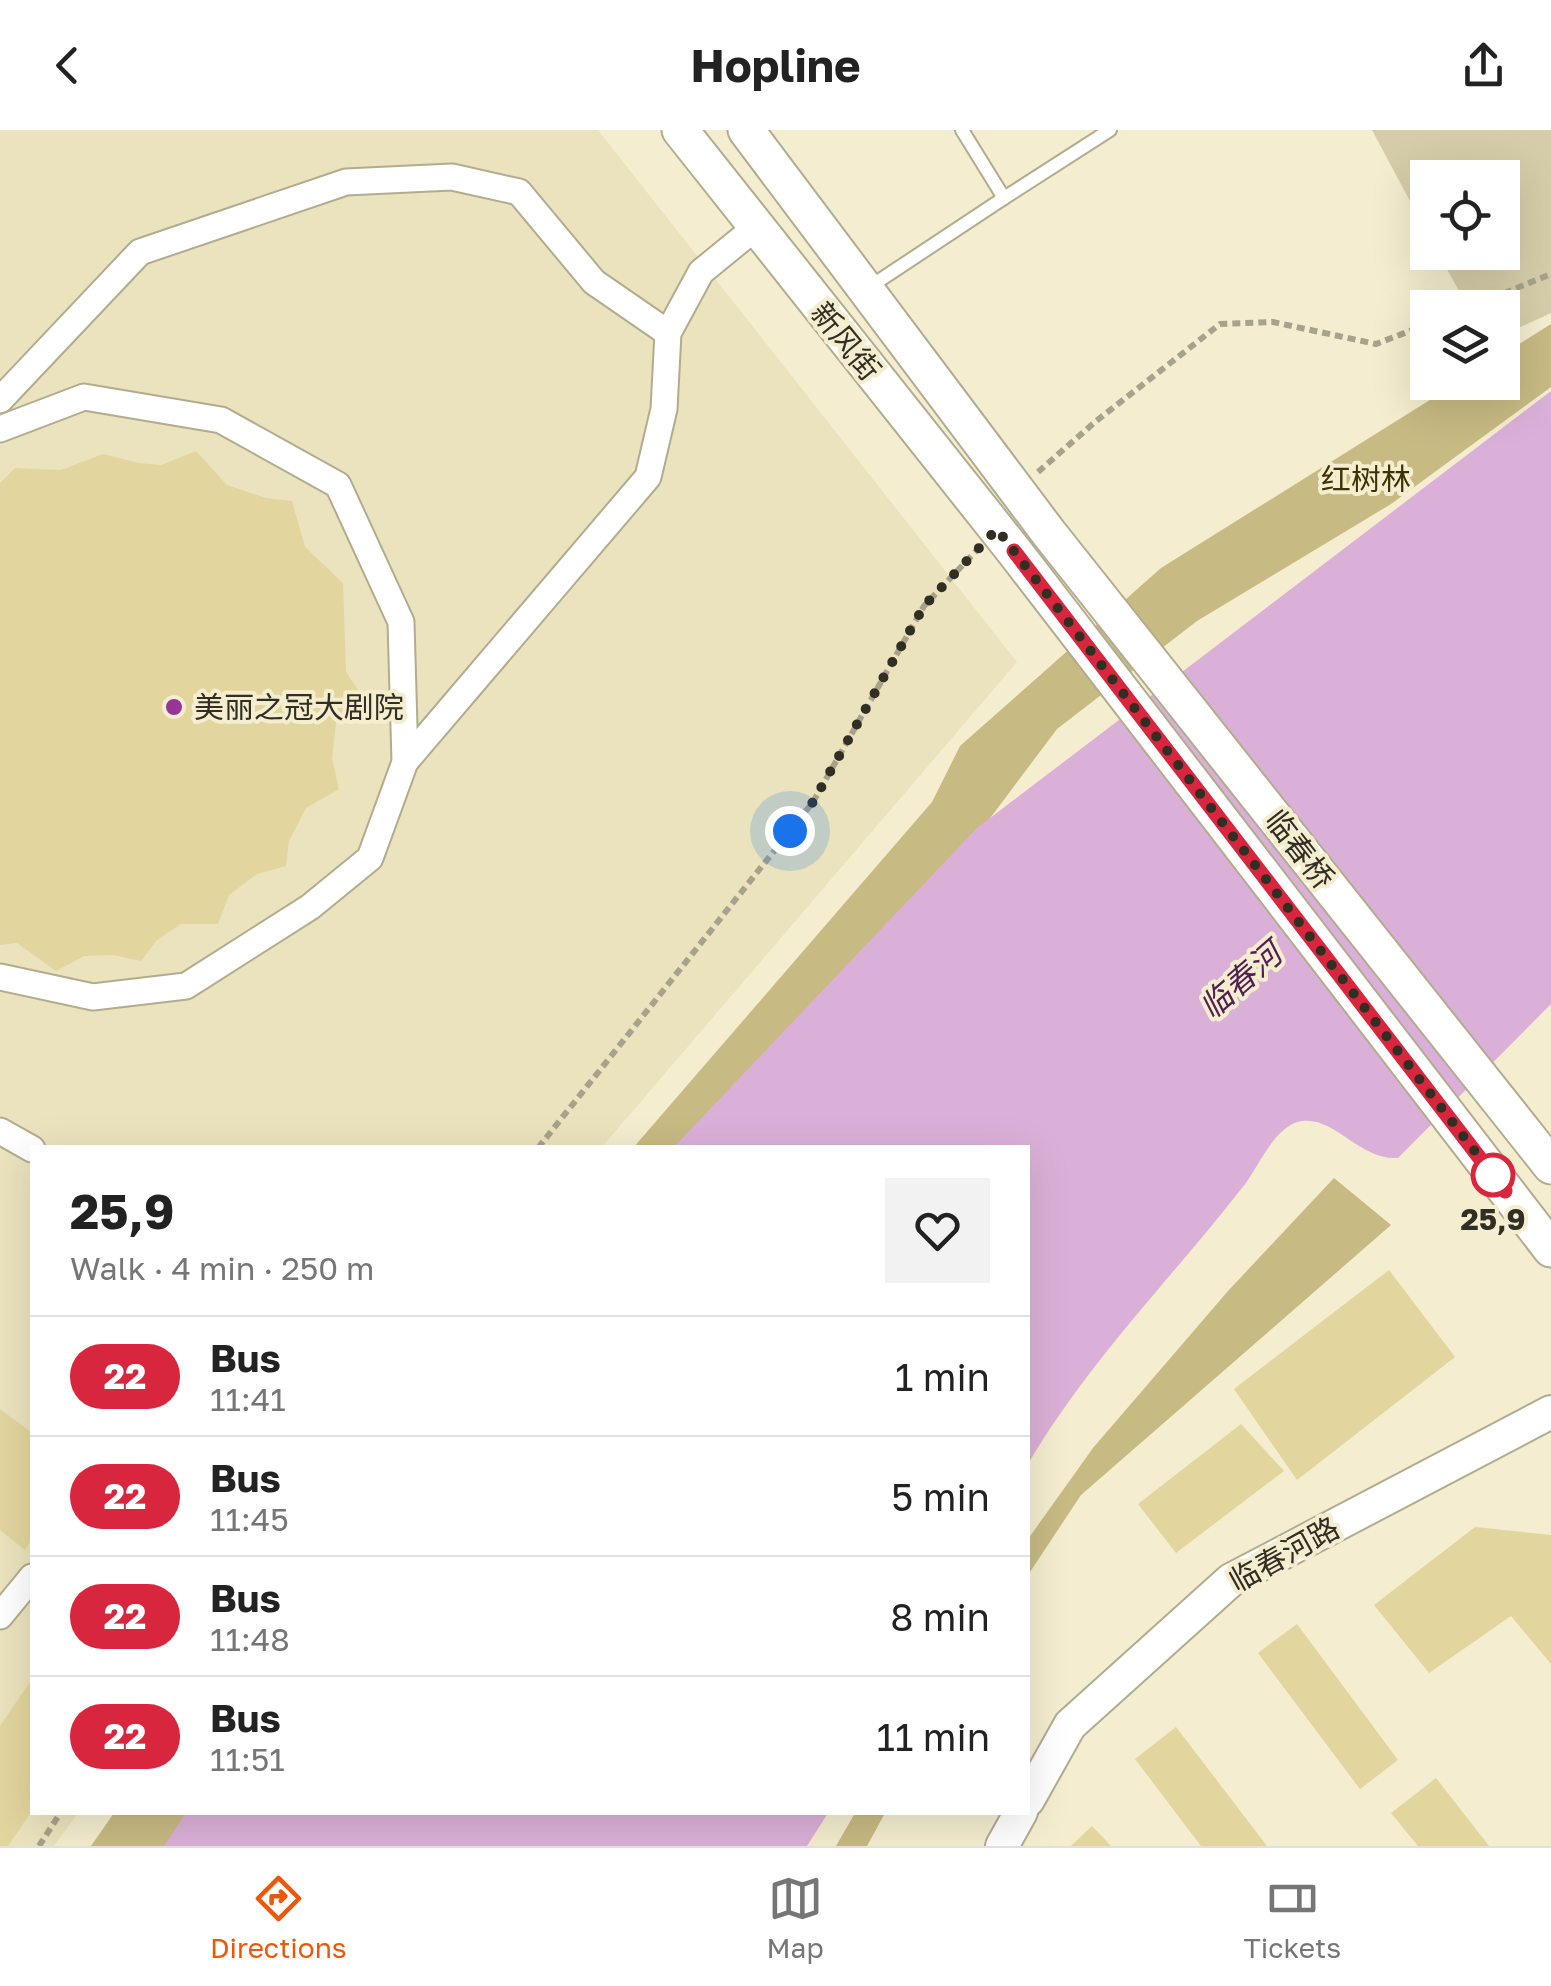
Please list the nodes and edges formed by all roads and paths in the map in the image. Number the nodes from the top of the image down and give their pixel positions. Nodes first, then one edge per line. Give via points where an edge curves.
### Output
1 (680, 130) edge
2 (746, 130) edge
3 (962, 130) edge
4 (1110, 130) edge
5 (1004, 198) junction
6 (755, 228) junction
7 (1551, 274) edge
8 (866, 290) junction
9 (1512, 290) edge
10 (1410, 331) edge
11 (668, 333) junction
12 (0, 400) edge
13 (0, 429) edge
14 (1017, 491) junction
15 (1048, 532) joint
16 (1005, 540) junction
17 (405, 762) junction
18 (0, 977) edge
19 (0, 1131) edge
20 (540, 1145) edge
21 (30, 1148) edge
22 (1551, 1166) edge
23 (1551, 1249) edge
24 (1551, 1412) edge
25 (30, 1579) edge
26 (3, 1607) edge
27 (1030, 1796) edge
28 (59, 1815) edge
29 (1019, 1815) edge
30 (40, 1846) edge
31 (1002, 1846) edge

1 - 6 main road, 新风街
2 - 8 main road, 新风街
3 - 5 lane
4 - 5 lane
5 - 8 lane
6 - 11 street via 702,272
6 - 16 main road, 新风街
7 - 9 path
8 - 14 main road, 新风街
10 - 14 path via 1376,344 1273,322 1220,324
11 - 12 street via 594,282 519,192 452,177 346,182 140,252
11 - 17 street via 664,408 648,477
13 - 17 street via 84,396 222,420 338,485 401,622
14 - 15 main road, 新风街
15 - 22 main road, 临春桥
16 - 20 path via 924,606 813,802
16 - 23 main road, 临春桥
17 - 18 street via 370,858 310,907 186,986 92,997
19 - 21 street
24 - 27 street, 临春河路 via 1231,1580 1070,1724
25 - 26 street
28 - 30 path
29 - 31 street

